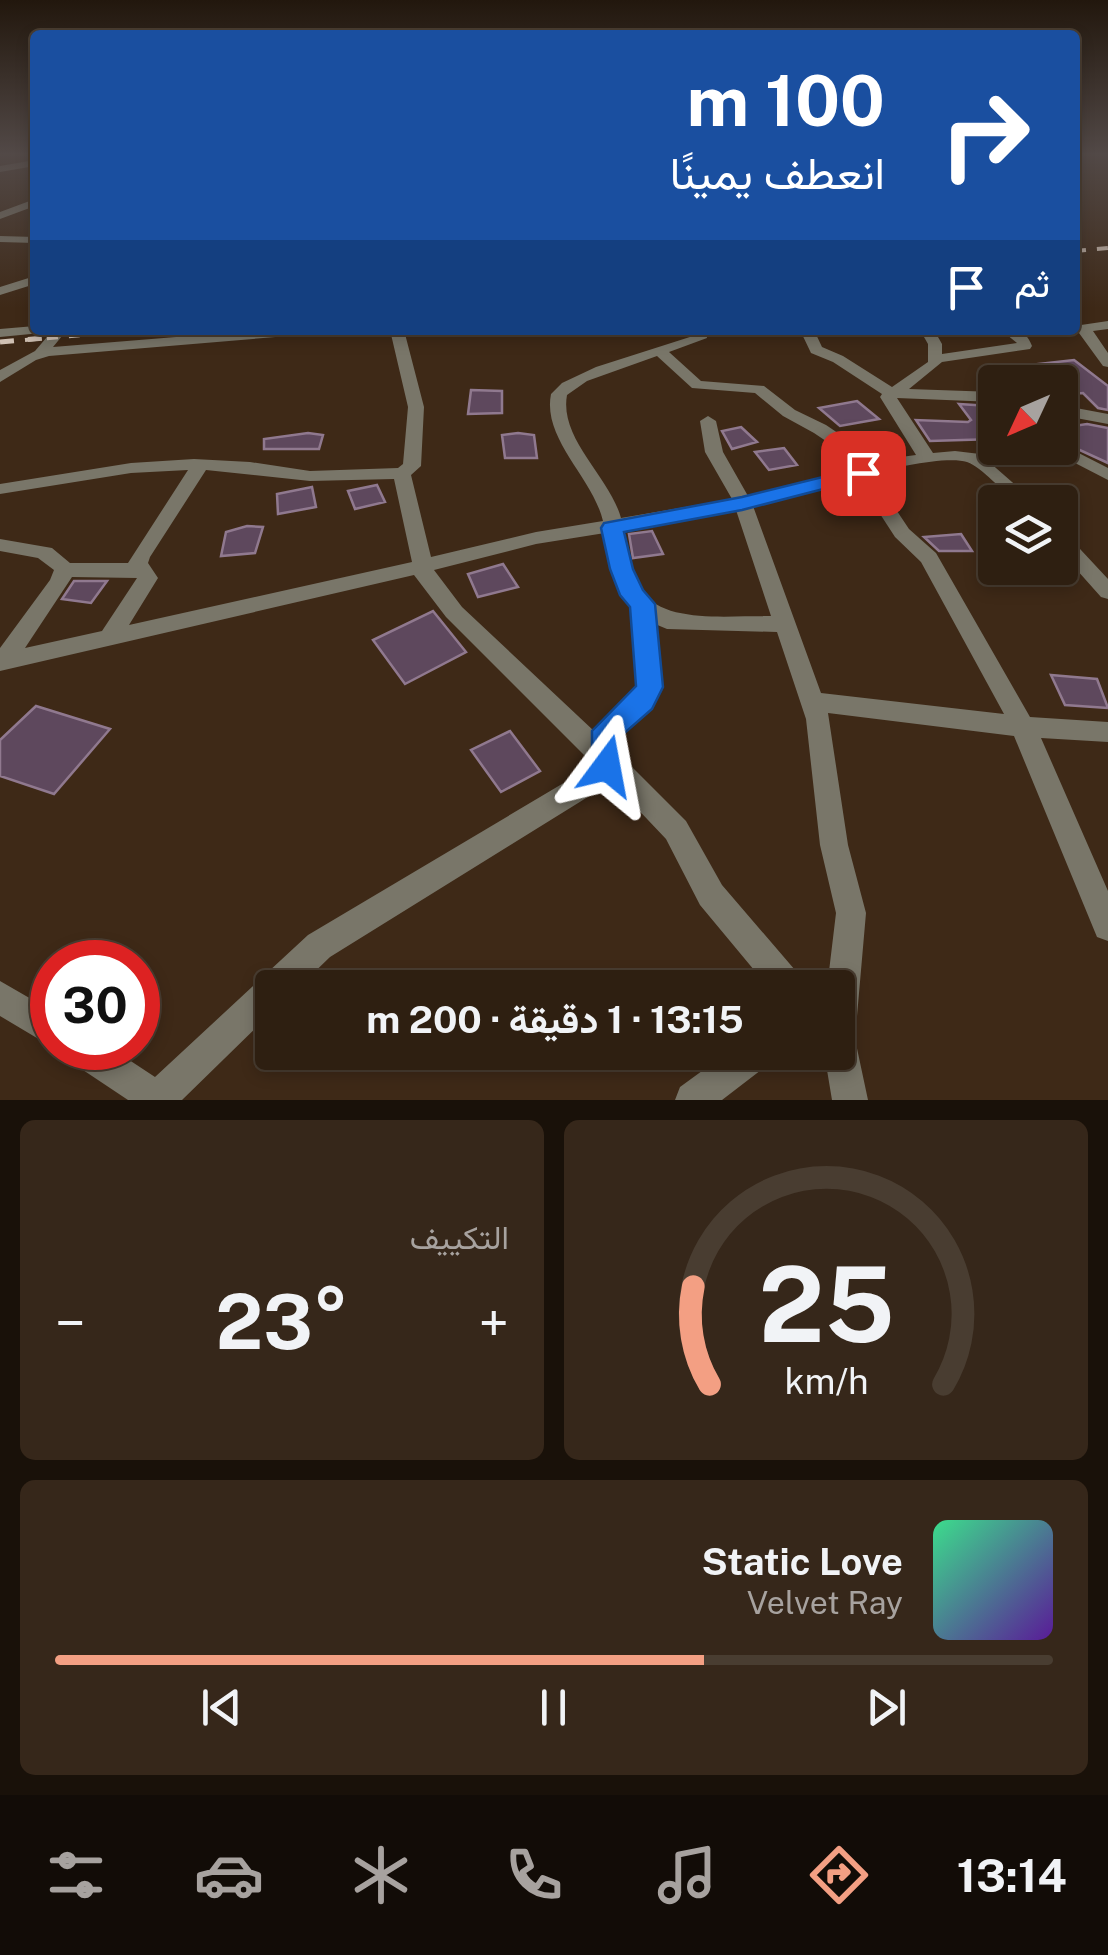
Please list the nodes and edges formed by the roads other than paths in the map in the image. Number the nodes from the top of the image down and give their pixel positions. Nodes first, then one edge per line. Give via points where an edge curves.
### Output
1 (27, 205) edge
2 (0, 216) edge
3 (0, 240) edge
4 (30, 240) edge
5 (30, 281) edge
6 (0, 290) edge
7 (1108, 325) edge
8 (30, 330) edge
9 (0, 333) edge
10 (56, 335) edge
11 (255, 335) edge
12 (398, 335) edge
13 (699, 335) edge
14 (809, 335) edge
15 (930, 335) edge
16 (1017, 335) edge
17 (659, 350) junction
18 (40, 354) junction
19 (936, 359) junction
20 (1108, 363) edge
21 (0, 377) edge
22 (891, 393) junction
23 (978, 396) edge
24 (1078, 413) edge
25 (1108, 418) edge
26 (708, 421) dead end
27 (927, 458) junction
28 (1078, 460) edge
29 (201, 464) junction
30 (869, 470) junction
31 (402, 472) junction
32 (1108, 475) edge
33 (1006, 485) edge
34 (0, 489) edge
35 (742, 504) junction
36 (612, 528) junction
37 (0, 545) edge
38 (1078, 559) edge
39 (422, 565) junction
40 (64, 570) junction
41 (144, 570) junction
42 (1108, 592) edge
43 (642, 604) junction
44 (783, 624) junction
45 (110, 637) junction
46 (1, 662) edge
47 (812, 701) junction
48 (1023, 727) junction
49 (1108, 732) edge
50 (608, 759) junction
51 (1108, 926) edge
52 (775, 970) edge
53 (845, 970) edge
54 (0, 998) edge
55 (30, 1016) edge
56 (109, 1070) edge
57 (733, 1070) edge
58 (844, 1070) edge
59 (143, 1095) edge
60 (692, 1100) edge
61 (850, 1100) edge

1 - 2 street
3 - 4 street
5 - 6 street
7 - 20 street via 1086,328
8 - 9 street
10 - 18 street
11 - 18 street
12 - 31 street via 416,407 412,466
13 - 17 street
14 - 22 street via 816,350
15 - 19 street
16 - 19 street via 1025,346
17 - 30 street via 698,385 759,389
17 - 36 street via 582,376 557,401 564,433 605,497
18 - 21 street
19 - 22 street
22 - 23 street
22 - 27 street via 890,403
24 - 25 street
26 - 35 street via 721,470
27 - 30 street
27 - 33 street via 974,458
28 - 32 street
29 - 31 street via 310,476
29 - 34 street
29 - 41 street via 140,558
30 - 35 street
30 - 48 street via 902,533 929,558
31 - 39 street
35 - 36 street
35 - 44 street
36 - 39 street
36 - 43 street via 632,595
37 - 40 street via 46,553
38 - 42 street
39 - 45 street
39 - 50 street via 454,612
40 - 41 street
40 - 46 street
41 - 45 street via 148,578
43 - 44 street via 667,621
43 - 50 street via 650,687 607,731
44 - 47 street
45 - 46 street
47 - 48 street
47 - 53 street via 851,913
48 - 49 street
48 - 51 street
50 - 52 street via 676,830 711,895
50 - 59 street via 602,775 319,946
54 - 55 street
56 - 59 street
57 - 60 street
58 - 61 street

